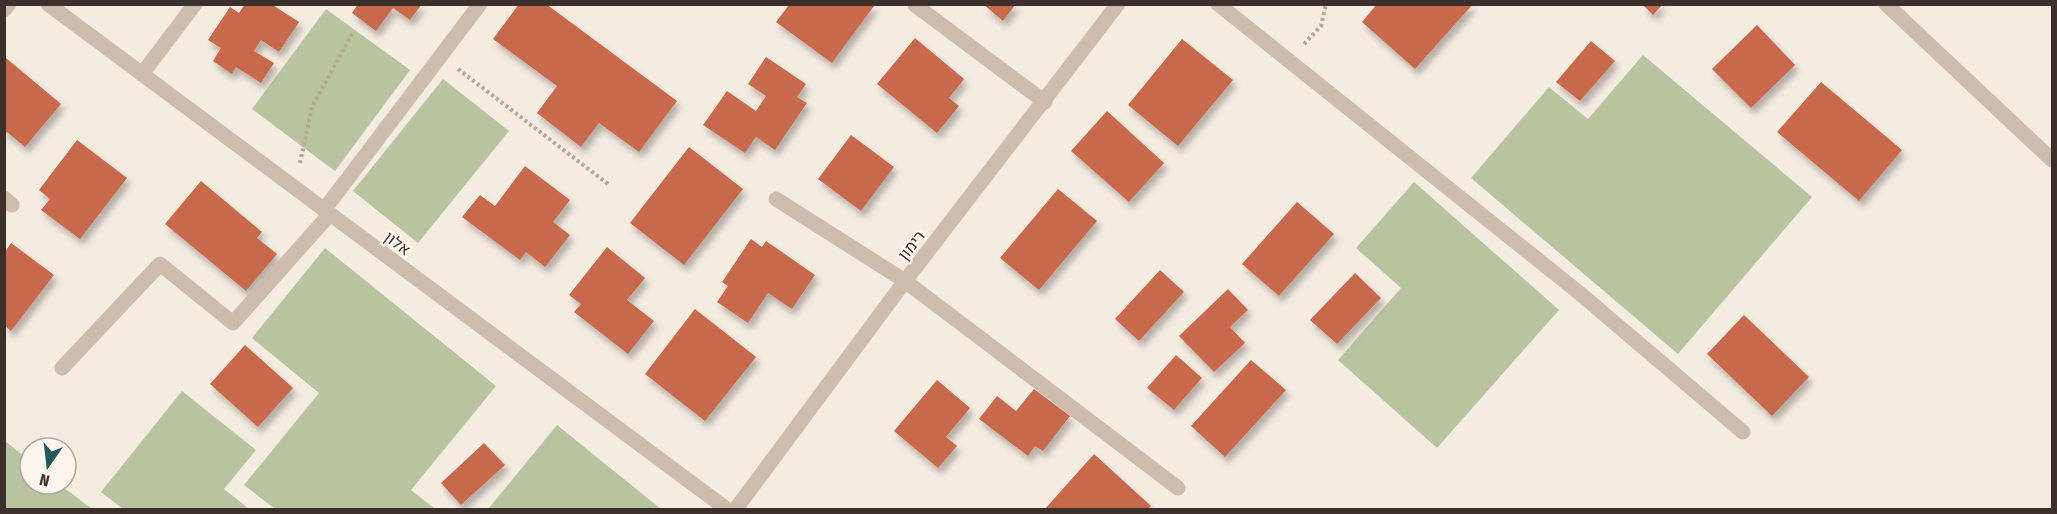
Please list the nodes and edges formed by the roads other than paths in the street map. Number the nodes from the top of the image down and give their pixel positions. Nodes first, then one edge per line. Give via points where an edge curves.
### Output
1 (9, 4) edge
2 (48, 4) edge
3 (195, 4) edge
4 (480, 4) edge
5 (1118, 4) edge
6 (1218, 4) edge
7 (1886, 4) edge
8 (915, 5) edge
9 (4, 10) edge
10 (142, 74) junction
11 (1045, 102) junction
12 (2052, 160) edge
13 (776, 199) dead end
14 (327, 212) junction
15 (905, 281) junction
16 (62, 368) dead end
17 (1743, 432) dead end
18 (1178, 488) dead end
19 (728, 510) edge
20 (735, 510) edge

1 - 9 street
2 - 10 street, אלון
3 - 10 street
4 - 14 street
5 - 11 street, רימון
6 - 17 street via 1577,291
7 - 12 street
8 - 11 street
10 - 14 street, אלון
11 - 15 street, רימון
13 - 15 street
14 - 16 street via 233,323 160,264
14 - 19 street, אלון
15 - 18 street
15 - 20 street, רימון

